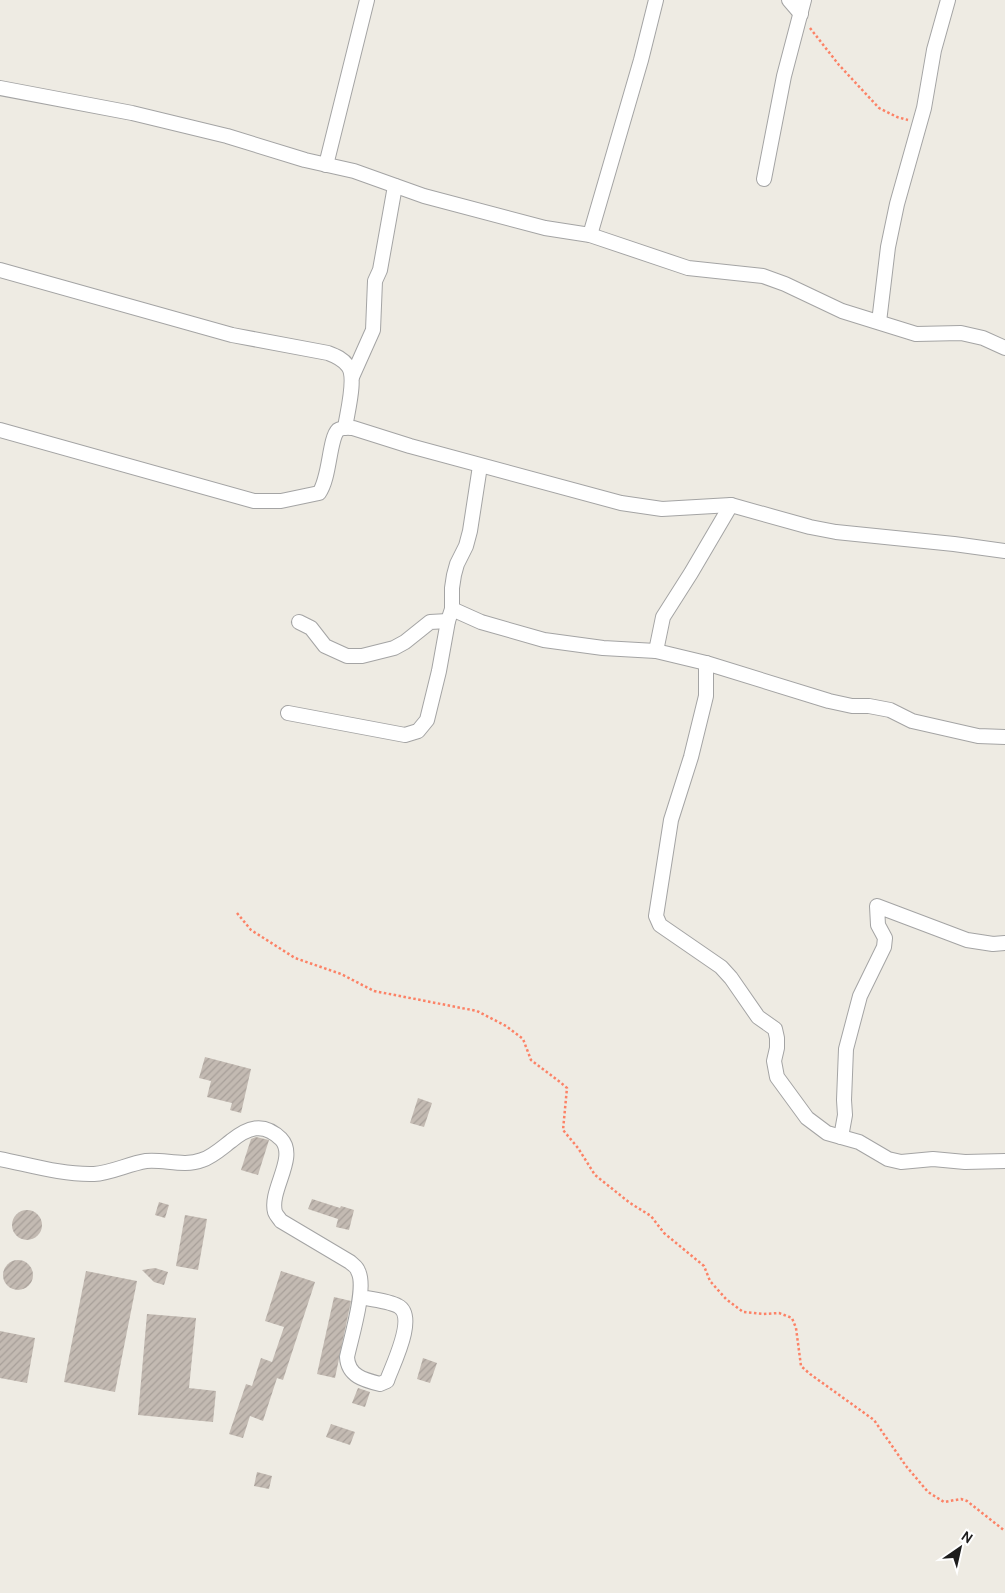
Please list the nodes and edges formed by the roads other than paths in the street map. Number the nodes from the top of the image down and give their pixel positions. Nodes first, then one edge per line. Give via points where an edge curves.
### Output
1 (367, 0) edge
2 (656, 0) edge
3 (789, 0) edge
4 (804, 0) edge
5 (948, 0) edge
6 (801, 14) junction
7 (0, 88) edge
8 (326, 165) junction
9 (764, 180) dead end
10 (395, 186) junction
11 (590, 235) junction
12 (0, 270) edge
13 (879, 322) junction
14 (1005, 348) edge
15 (352, 377) junction
16 (345, 428) junction
17 (0, 430) edge
18 (480, 466) junction
19 (731, 505) junction
20 (1005, 551) edge
21 (450, 615) junction
22 (299, 622) dead end
23 (656, 651) junction
24 (706, 663) junction
25 (288, 713) dead end
26 (1005, 737) edge
27 (1005, 943) edge
28 (841, 1137) junction
29 (0, 1159) edge
30 (1005, 1161) edge
31 (360, 1297) junction

1 - 8 street
2 - 11 street
3 - 6 street
4 - 6 street
5 - 13 street via 934,50 924,108 897,204
6 - 9 street via 784,76
7 - 8 street via 132,112
8 - 10 street
10 - 11 street via 544,228
10 - 15 street via 380,270 375,281 373,330
11 - 13 street via 688,268 763,276 842,311
12 - 15 street via 232,335 328,353 341,359 349,367
13 - 14 street via 916,334 961,333
15 - 16 street
16 - 17 street via 338,430 334,438 325,483 318,494 281,502 254,501
16 - 18 street
18 - 19 street via 621,503 662,509
18 - 21 street via 470,531 452,588
19 - 20 street via 836,532
19 - 23 street via 662,618
21 - 22 street via 430,622 394,648 362,656 347,656 325,646 311,628
21 - 23 street via 544,640
21 - 25 street via 427,720 418,731 405,735
23 - 24 street
24 - 26 street via 828,701 890,710 912,721 978,736
24 - 28 street via 706,696 671,820 656,916 660,925 671,934 721,967 758,1017 775,1029 777,1048 774,1061 780,1083 807,1118 827,1134
27 - 28 street via 967,940 877,906 878,925 885,938 884,947 860,996 846,1049 846,1115
28 - 30 street via 901,1162 933,1159
29 - 31 street via 77,1174 96,1174 146,1161 188,1163 203,1160 245,1130 260,1128 274,1133 283,1140 287,1156 277,1189 276,1213 281,1221 358,1269
31 - 31 street via 347,1364 357,1376 380,1384 388,1378 406,1329 407,1317 399,1306

